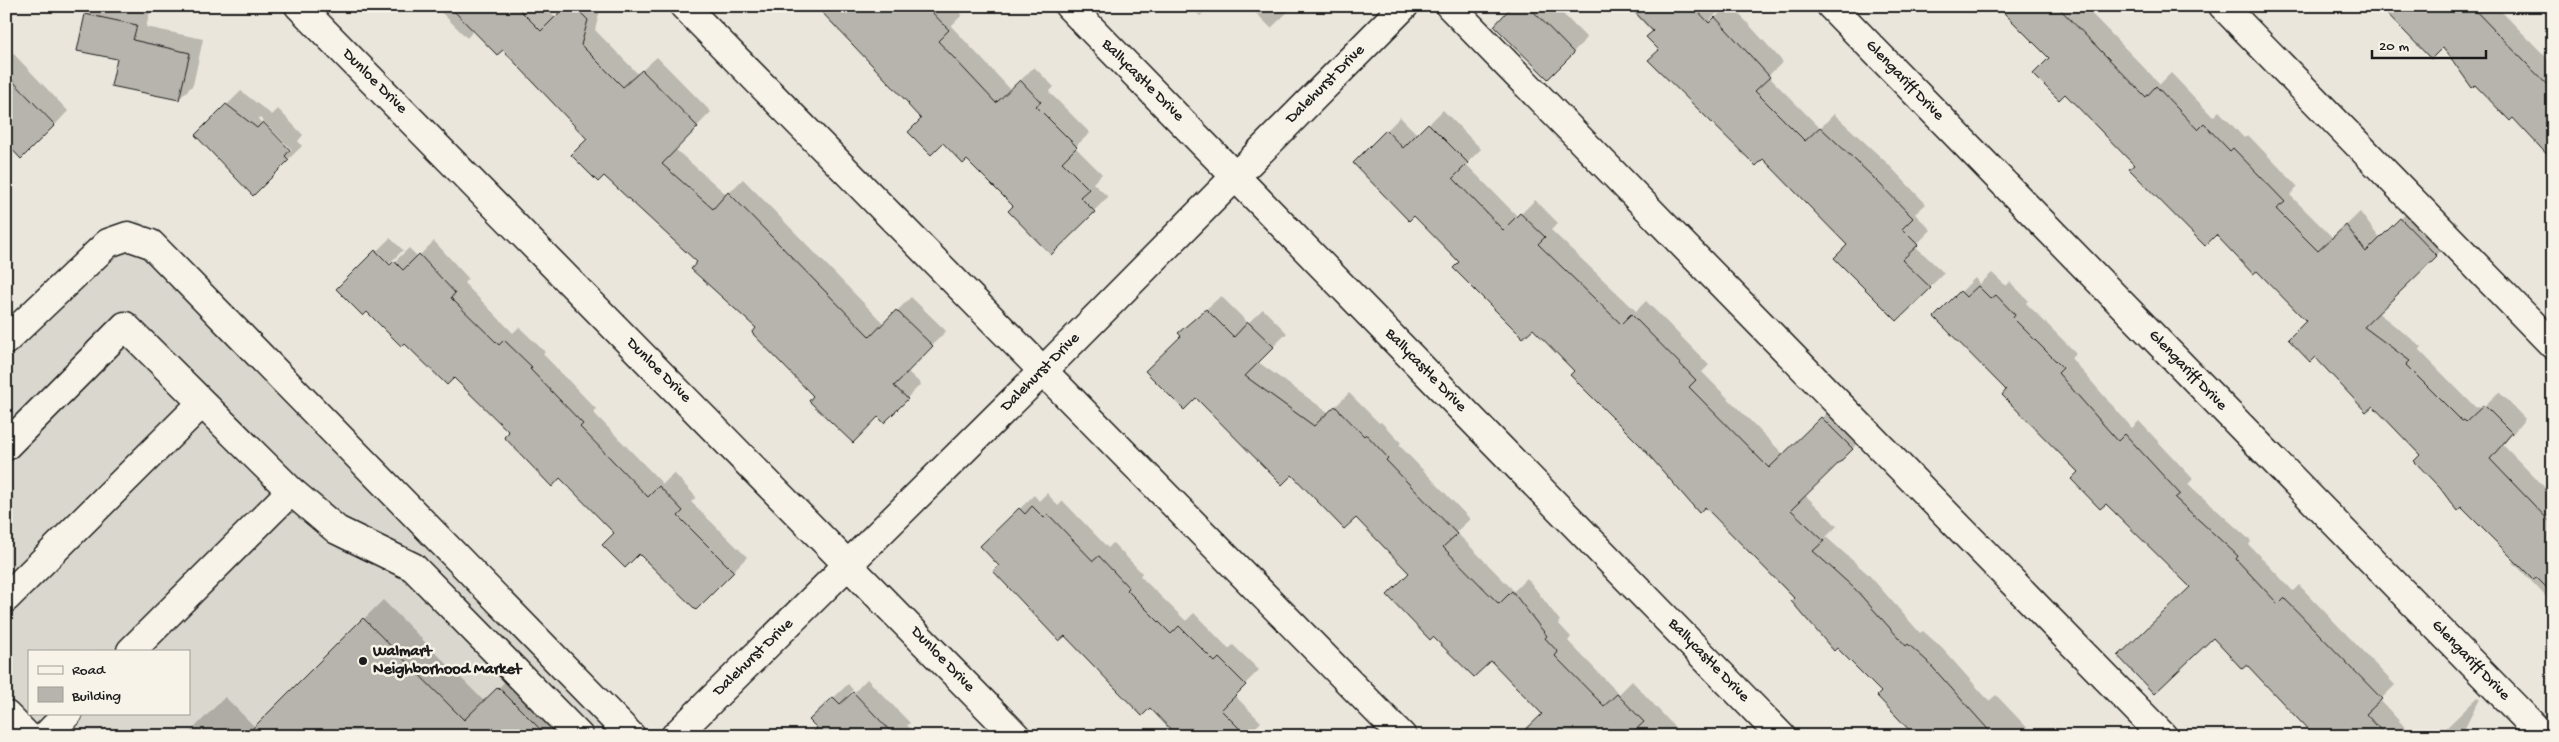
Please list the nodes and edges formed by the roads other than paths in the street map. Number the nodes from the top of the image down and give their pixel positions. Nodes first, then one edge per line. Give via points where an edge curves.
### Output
1 (300, 6) edge
2 (684, 6) edge
3 (1069, 6) edge
4 (1404, 6) edge
5 (1450, 6) edge
6 (1831, 6) edge
7 (2223, 6) edge
8 (1236, 176) junction
9 (6, 340) edge
10 (2553, 345) edge
11 (1043, 371) junction
12 (202, 403) junction
13 (6, 446) edge
14 (291, 490) junction
15 (849, 565) junction
16 (6, 598) edge
17 (132, 650) edge
18 (67, 714) edge
19 (6, 715) edge
20 (27, 736) edge
21 (46, 736) edge
22 (579, 736) edge
23 (631, 736) edge
24 (675, 736) edge
25 (1016, 736) edge
26 (1402, 736) edge
27 (1781, 736) edge
28 (2163, 736) edge
29 (2543, 736) edge

1 - 15 street, Dunloe Drive
2 - 11 street
3 - 8 street, Ballycastle Drive
4 - 8 street, Dalehurst Drive
5 - 28 street
6 - 29 street, Glengariff Drive
7 - 10 street
8 - 11 street, Dalehurst Drive
8 - 27 street, Ballycastle Drive
9 - 23 street via 108,243 128,236 151,244
11 - 15 street, Dalehurst Drive
11 - 26 street
12 - 13 street via 126,326
12 - 14 street
12 - 16 street
14 - 17 street
14 - 22 street via 337,530 413,567
15 - 24 street, Dalehurst Drive
15 - 25 street, Dunloe Drive
18 - 21 street
19 - 20 street

